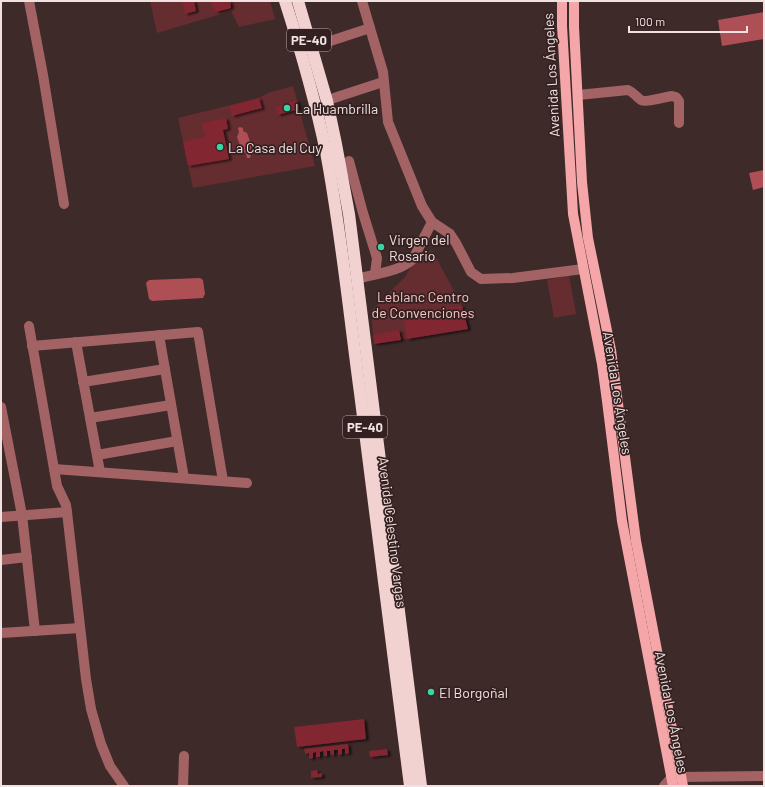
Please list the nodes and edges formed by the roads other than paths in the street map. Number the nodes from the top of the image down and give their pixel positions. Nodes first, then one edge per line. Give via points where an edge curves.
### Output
1 (29, 1) edge
2 (285, 1) edge
3 (298, 1) edge
4 (362, 1) edge
5 (562, 1) edge
6 (574, 1) edge
7 (370, 28) junction
8 (306, 49) junction
9 (383, 82) junction
10 (578, 95) junction
11 (334, 98) dead end
12 (679, 123) dead end
13 (349, 161) dead end
14 (64, 204) dead end
15 (432, 222) junction
16 (583, 269) junction
17 (375, 274) junction
18 (357, 279) junction
19 (354, 304) junction
20 (29, 326) dead end
21 (159, 335) junction
22 (76, 342) junction
23 (32, 346) junction
24 (165, 369) junction
25 (83, 382) junction
26 (171, 405) junction
27 (1, 407) edge
28 (90, 418) junction
29 (177, 441) junction
30 (97, 455) junction
31 (54, 469) junction
32 (100, 472) junction
33 (184, 478) junction
34 (223, 481) junction
35 (247, 483) dead end
36 (68, 512) junction
37 (22, 515) junction
38 (1, 517) edge
39 (27, 557) junction
40 (1, 560) edge
41 (80, 628) junction
42 (35, 631) junction
43 (1, 632) edge
44 (184, 756) dead end
45 (412, 757) junction
46 (764, 776) edge
47 (677, 782) edge
48 (124, 786) edge
49 (183, 786) edge
50 (410, 786) edge
51 (421, 786) edge
52 (664, 786) edge

1 - 14 street
2 - 8 highway, Avenida Celestino Vargas / PE-40
3 - 8 highway, Avenida Celestino Vargas / PE-40
4 - 7 street
5 - 16 main road, Avenida Los Ángeles via 573,214
6 - 10 main road, Avenida Los Ángeles
7 - 8 street
7 - 9 street via 383,72
8 - 18 highway, Avenida Celestino Vargas / PE-40 via 327,101
8 - 19 highway, Avenida Celestino Vargas / PE-40
9 - 11 street
9 - 15 street via 388,122 422,206
10 - 12 street via 628,90 636,94 640,100 646,101 676,97 679,101
10 - 47 main road, Avenida Los Ángeles via 582,182 588,238 611,350 636,541
13 - 17 street via 377,258
15 - 16 street via 450,234 471,272 481,279 513,278
15 - 17 street via 414,259 401,268
16 - 47 main road, Avenida Los Ángeles via 605,386 623,528
17 - 18 street
18 - 19 highway, Avenida Celestino Vargas / PE-40
19 - 45 highway, Avenida Celestino Vargas / PE-40
20 - 23 street
21 - 22 street
21 - 24 street
21 - 34 street via 198,332
22 - 23 street
22 - 25 street
23 - 31 street
24 - 25 street
24 - 26 street
25 - 28 street
26 - 28 street
26 - 29 street
27 - 37 street
28 - 30 street
29 - 30 street
29 - 33 street
30 - 32 street
31 - 32 street
31 - 36 street via 56,486
32 - 33 street
33 - 34 street
34 - 35 street
36 - 37 street
36 - 41 street
37 - 38 street
37 - 39 street
39 - 40 street
39 - 42 street
41 - 42 street
41 - 48 street via 91,709 110,766
42 - 43 street
44 - 49 street
45 - 50 highway, Avenida Celestino Vargas / PE-40
45 - 51 highway, Avenida Celestino Vargas / PE-40
46 - 47 street
47 - 52 street

